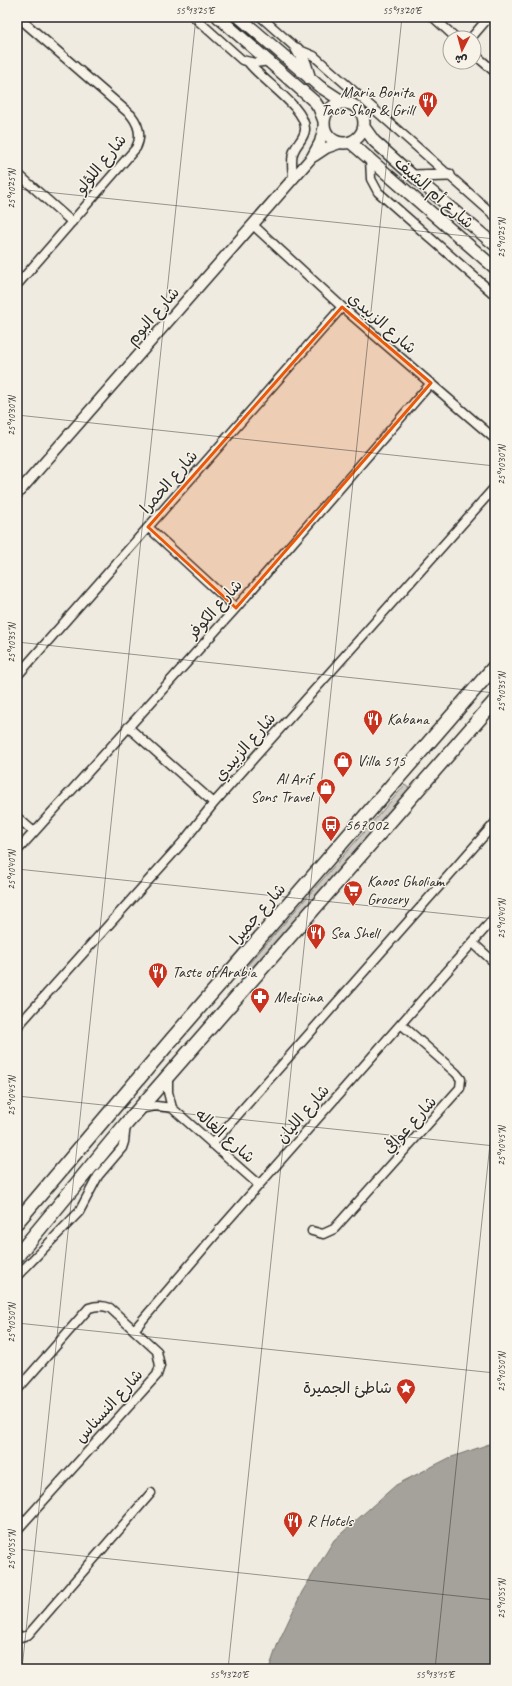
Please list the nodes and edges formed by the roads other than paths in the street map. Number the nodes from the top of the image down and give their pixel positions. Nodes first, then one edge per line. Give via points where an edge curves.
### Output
1 (18, 17) edge
2 (194, 17) edge
3 (218, 17) edge
4 (239, 17) edge
5 (261, 17) edge
6 (433, 17) edge
7 (489, 17) edge
8 (447, 30) edge
9 (477, 30) edge
10 (297, 49) junction
11 (270, 61) junction
12 (482, 61) edge
13 (248, 62) junction
14 (495, 72) edge
15 (310, 78) junction
16 (345, 103) junction
17 (324, 124) junction
18 (364, 128) junction
19 (345, 142) junction
20 (312, 157) junction
21 (370, 159) junction
22 (17, 173) edge
23 (449, 175) junction
24 (413, 176) junction
25 (293, 179) junction
26 (495, 216) edge
27 (72, 222) junction
28 (253, 225) junction
29 (495, 245) edge
30 (495, 268) edge
31 (17, 285) edge
32 (495, 295) edge
33 (342, 307) junction
34 (431, 383) junction
35 (495, 439) edge
36 (495, 487) edge
37 (18, 491) edge
38 (148, 527) junction
39 (236, 608) junction
40 (495, 666) edge
41 (17, 676) edge
42 (495, 702) edge
43 (128, 727) junction
44 (214, 804) junction
45 (17, 817) edge
46 (495, 823) edge
47 (34, 832) junction
48 (17, 851) edge
49 (495, 917) edge
50 (473, 942) junction
51 (495, 963) edge
52 (401, 1024) junction
53 (17, 1027) edge
54 (168, 1076) junction
55 (172, 1108) junction
56 (139, 1109) junction
57 (126, 1124) junction
58 (212, 1144) junction
59 (259, 1185) junction
60 (17, 1222) edge
61 (312, 1231) dead end
62 (17, 1256) edge
63 (17, 1276) edge
64 (134, 1330) junction
65 (17, 1390) edge
66 (151, 1493) dead end
67 (17, 1530) edge
68 (17, 1638) edge

1 - 27 street, شارع اللؤلو via 131,115 138,127 139,138 136,148
2 - 13 street
3 - 11 main road
4 - 15 main road
5 - 10 street
6 - 8 street
7 - 9 street
10 - 15 main road via 306,63
10 - 23 street via 314,56
11 - 13 street via 256,64
11 - 17 main road via 315,102
12 - 14 street
13 - 25 street via 304,120 305,133 293,154
15 - 16 main road via 327,93
16 - 17 main road via 333,106
16 - 18 main road via 360,111
17 - 19 main road via 328,135
17 - 20 street, شارع البوم
18 - 19 main road via 359,137
18 - 24 main road, شارع أم الشيف via 374,141
19 - 20 street, شارع البوم via 326,148
19 - 21 main road, شارع أم الشيف
20 - 25 street, شارع البوم
21 - 30 main road, شارع أم الشيف
21 - 32 street via 371,179 378,192
22 - 27 street
23 - 24 main road
23 - 26 street
24 - 29 main road, شارع أم الشيف
25 - 28 street, شارع البوم
27 - 31 street, شارع اللؤلو
28 - 33 street, شارع الزبيدي
28 - 37 street, شارع البوم
33 - 34 street, شارع الزبيدي
33 - 38 street, شارع الحمرا
34 - 35 street, شارع الزبيدي
34 - 39 street, شارع الكوفر
36 - 44 street, شارع الزبيدي
38 - 39 street
38 - 41 street, شارع الحمرا
39 - 43 street, شارع الكوفر
40 - 60 main road, شارع جميرا
42 - 54 main road
43 - 44 street
43 - 47 street, شارع الكوفر
44 - 53 street, شارع الزبيدي
45 - 47 street
46 - 58 street
47 - 48 street, شارع الكوفر
49 - 50 street, شارع الليان
50 - 51 street
50 - 52 street, شارع الليان
52 - 59 street, شارع الليان
52 - 61 street, شارع عوافي via 456,1073 461,1079 460,1088 334,1229 323,1234
54 - 55 street, شارع الغاله
54 - 56 main road
55 - 56 street, شارع الغاله via 156,1106
55 - 58 street, شارع الغاله
56 - 57 main road
57 - 62 main road
57 - 63 street via 122,1148 98,1176 78,1212
58 - 59 street, شارع الغاله
59 - 64 street, شارع الليان
64 - 65 street, شارع النسناس via 110,1308 98,1305 89,1308
64 - 67 street, شارع النسناس via 159,1356 160,1366 157,1375
66 - 68 street via 28,1635

